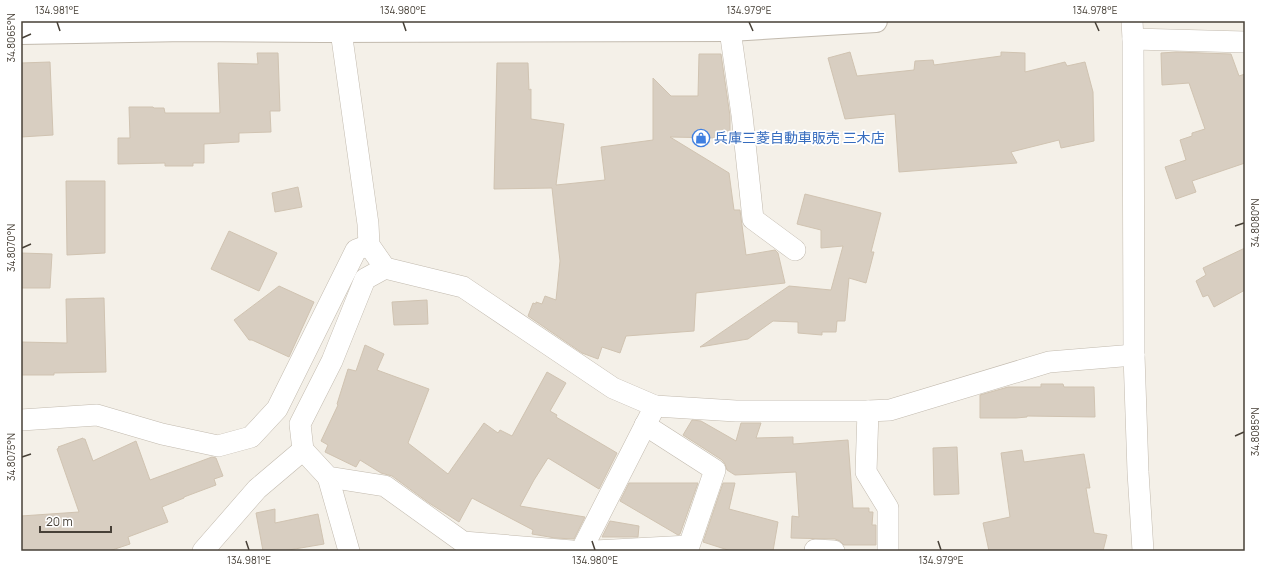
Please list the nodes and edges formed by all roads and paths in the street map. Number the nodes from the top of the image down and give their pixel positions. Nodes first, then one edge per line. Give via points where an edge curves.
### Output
1 (876, 21) edge
2 (186, 26) edge
3 (341, 26) edge
4 (730, 26) edge
5 (1133, 30) edge
6 (21, 33) edge
7 (1245, 42) edge
8 (369, 245) junction
9 (795, 250) dead end
10 (385, 268) junction
11 (1134, 356) junction
12 (655, 406) junction
13 (868, 411) junction
14 (21, 420) edge
15 (645, 426) junction
16 (303, 450) junction
17 (328, 477) junction
18 (203, 551) edge
19 (349, 551) edge
20 (572, 551) edge
21 (581, 551) edge
22 (595, 551) edge
23 (815, 551) edge
24 (834, 551) edge
25 (888, 551) edge
26 (1143, 551) edge

1 - 4 street
2 - 3 street
2 - 6 street
3 - 4 street
3 - 8 street
4 - 9 street via 753,219
5 - 7 street
5 - 11 street
8 - 10 street
8 - 14 street via 356,250 278,409 251,437 218,446 162,434 97,415
10 - 12 street via 463,287 613,388
10 - 16 street via 364,279 332,361 300,424
11 - 13 street via 1049,362 890,410
11 - 26 street
12 - 13 street via 736,411
12 - 15 street
13 - 25 street via 866,472 888,508
15 - 21 street
15 - 22 street via 715,470 689,546
16 - 17 street
16 - 18 street via 257,489
17 - 19 street
17 - 20 street via 385,486 463,542
23 - 24 street

